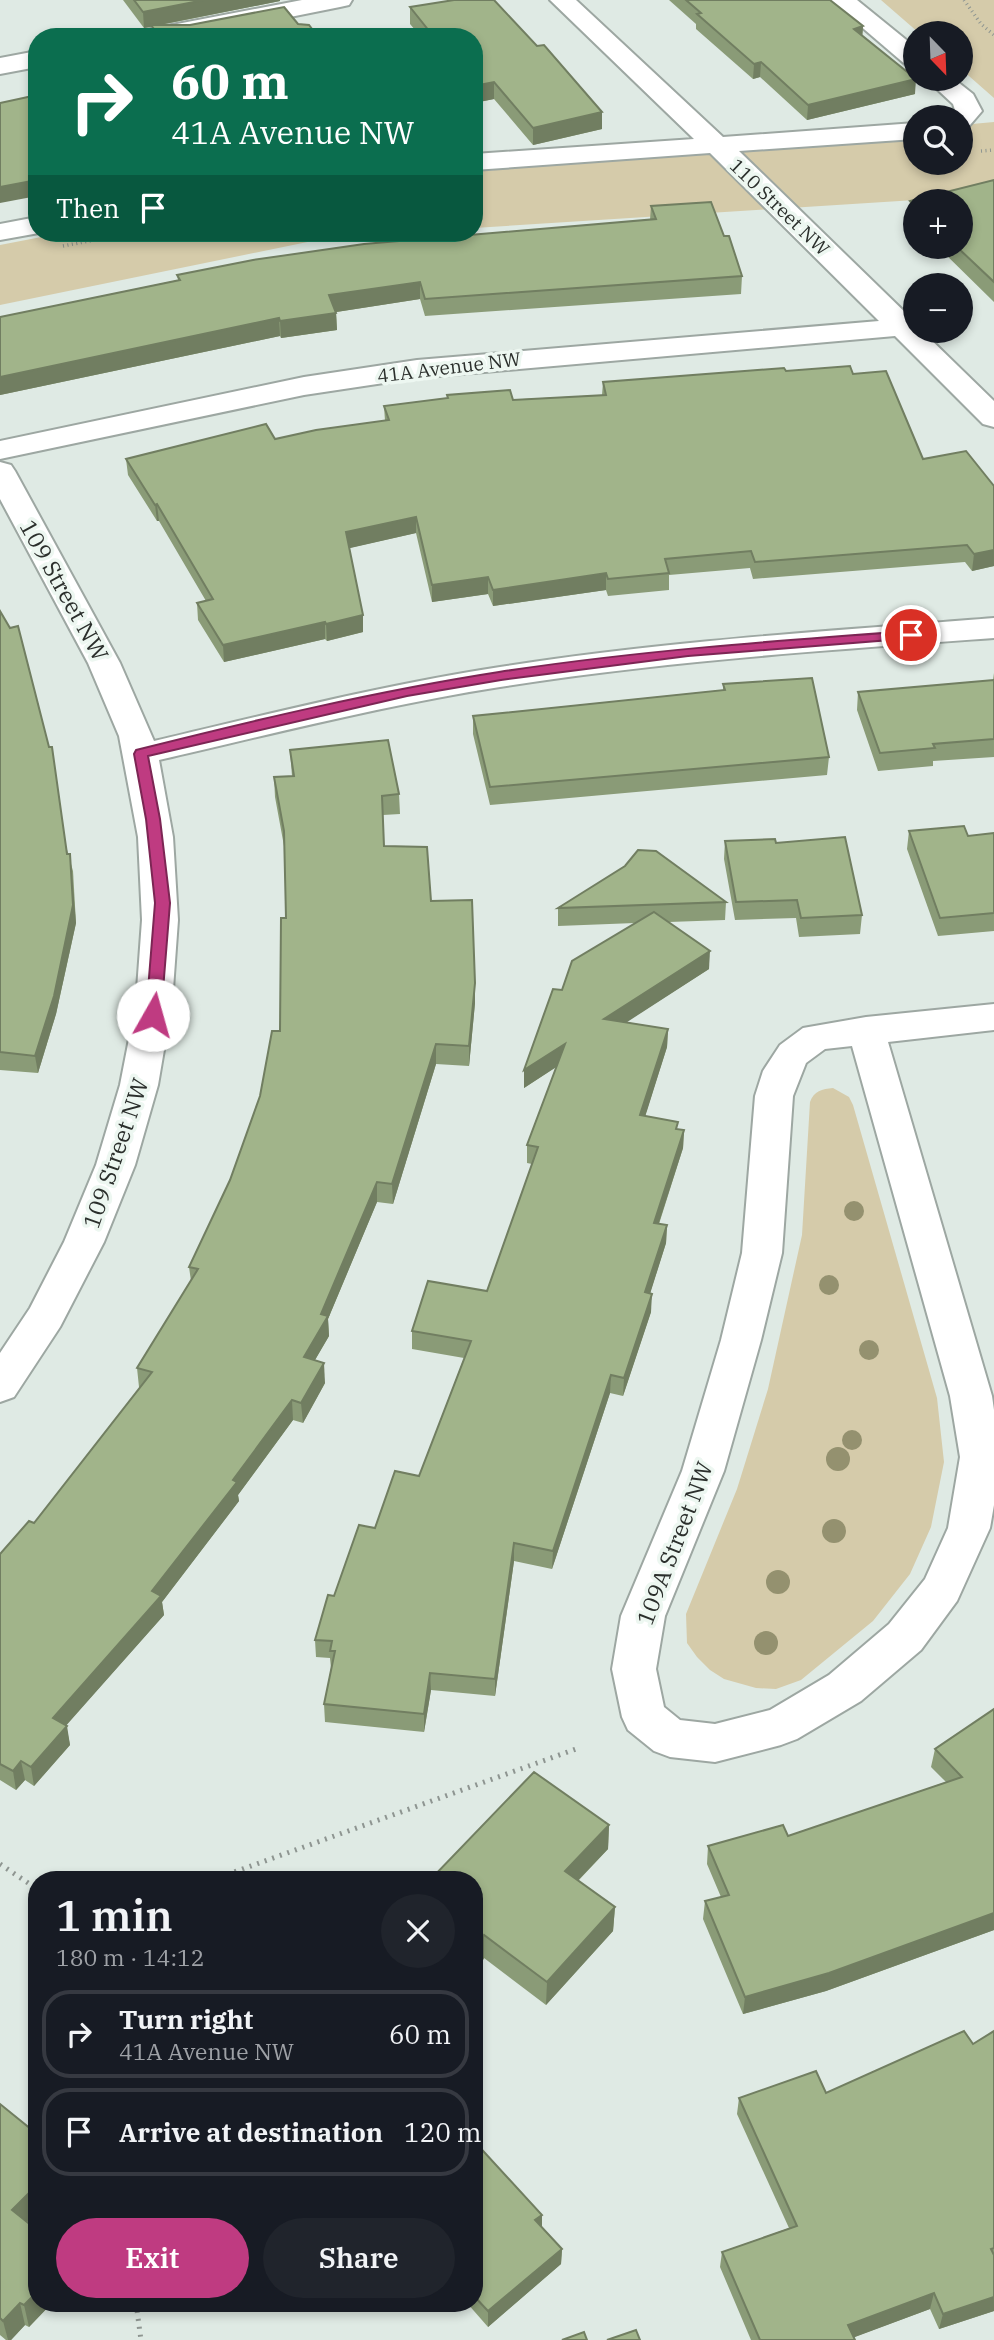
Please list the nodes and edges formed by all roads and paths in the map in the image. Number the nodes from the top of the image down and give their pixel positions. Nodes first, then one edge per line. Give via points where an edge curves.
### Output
1 (340, 0) edge
2 (562, 0) edge
3 (842, 0) edge
4 (964, 0) edge
5 (292, 9) junction
6 (196, 28) edge
7 (306, 28) edge
8 (994, 35) edge
9 (903, 50) edge
10 (28, 61) edge
11 (0, 66) edge
12 (953, 91) edge
13 (966, 105) edge
14 (903, 132) edge
15 (716, 145) junction
16 (483, 161) edge
17 (28, 227) edge
18 (0, 232) edge
19 (903, 326) edge
20 (903, 327) edge
21 (920, 343) edge
22 (994, 418) edge
23 (0, 450) edge
24 (0, 471) edge
25 (994, 628) edge
26 (141, 754) junction
27 (994, 1017) edge
28 (866, 1030) junction
29 (0, 1386) edge
30 (576, 1749) dead end
31 (0, 1864) edge
32 (237, 1871) edge
33 (28, 1883) edge
34 (137, 2312) edge
35 (141, 2340) edge

1 - 5 street
2 - 15 street, 110 Street NW
3 - 9 street
4 - 8 path
5 - 6 street
5 - 7 street
10 - 11 street
12 - 13 street
14 - 15 street
15 - 16 street
15 - 19 street, 110 Street NW
17 - 18 street
20 - 23 street, 41A Avenue NW via 417,369 304,386
21 - 22 street, 110 Street NW
24 - 26 street, 109 Street NW via 116,683
25 - 26 street via 688,652 501,676 407,692
26 - 29 street, 109 Street NW via 162,903 157,994 147,1056 125,1135 86,1239 25,1352
27 - 28 street
28 - 28 street, 109A Street NW via 971,1396 981,1457 969,1528 942,1589 905,1636 845,1688 781,1726 715,1743 670,1738 644,1717 634,1669 643,1616 703,1471 741,1340 762,1254 775,1096 793,1054 816,1037
30 - 32 path
31 - 33 path
34 - 35 path

